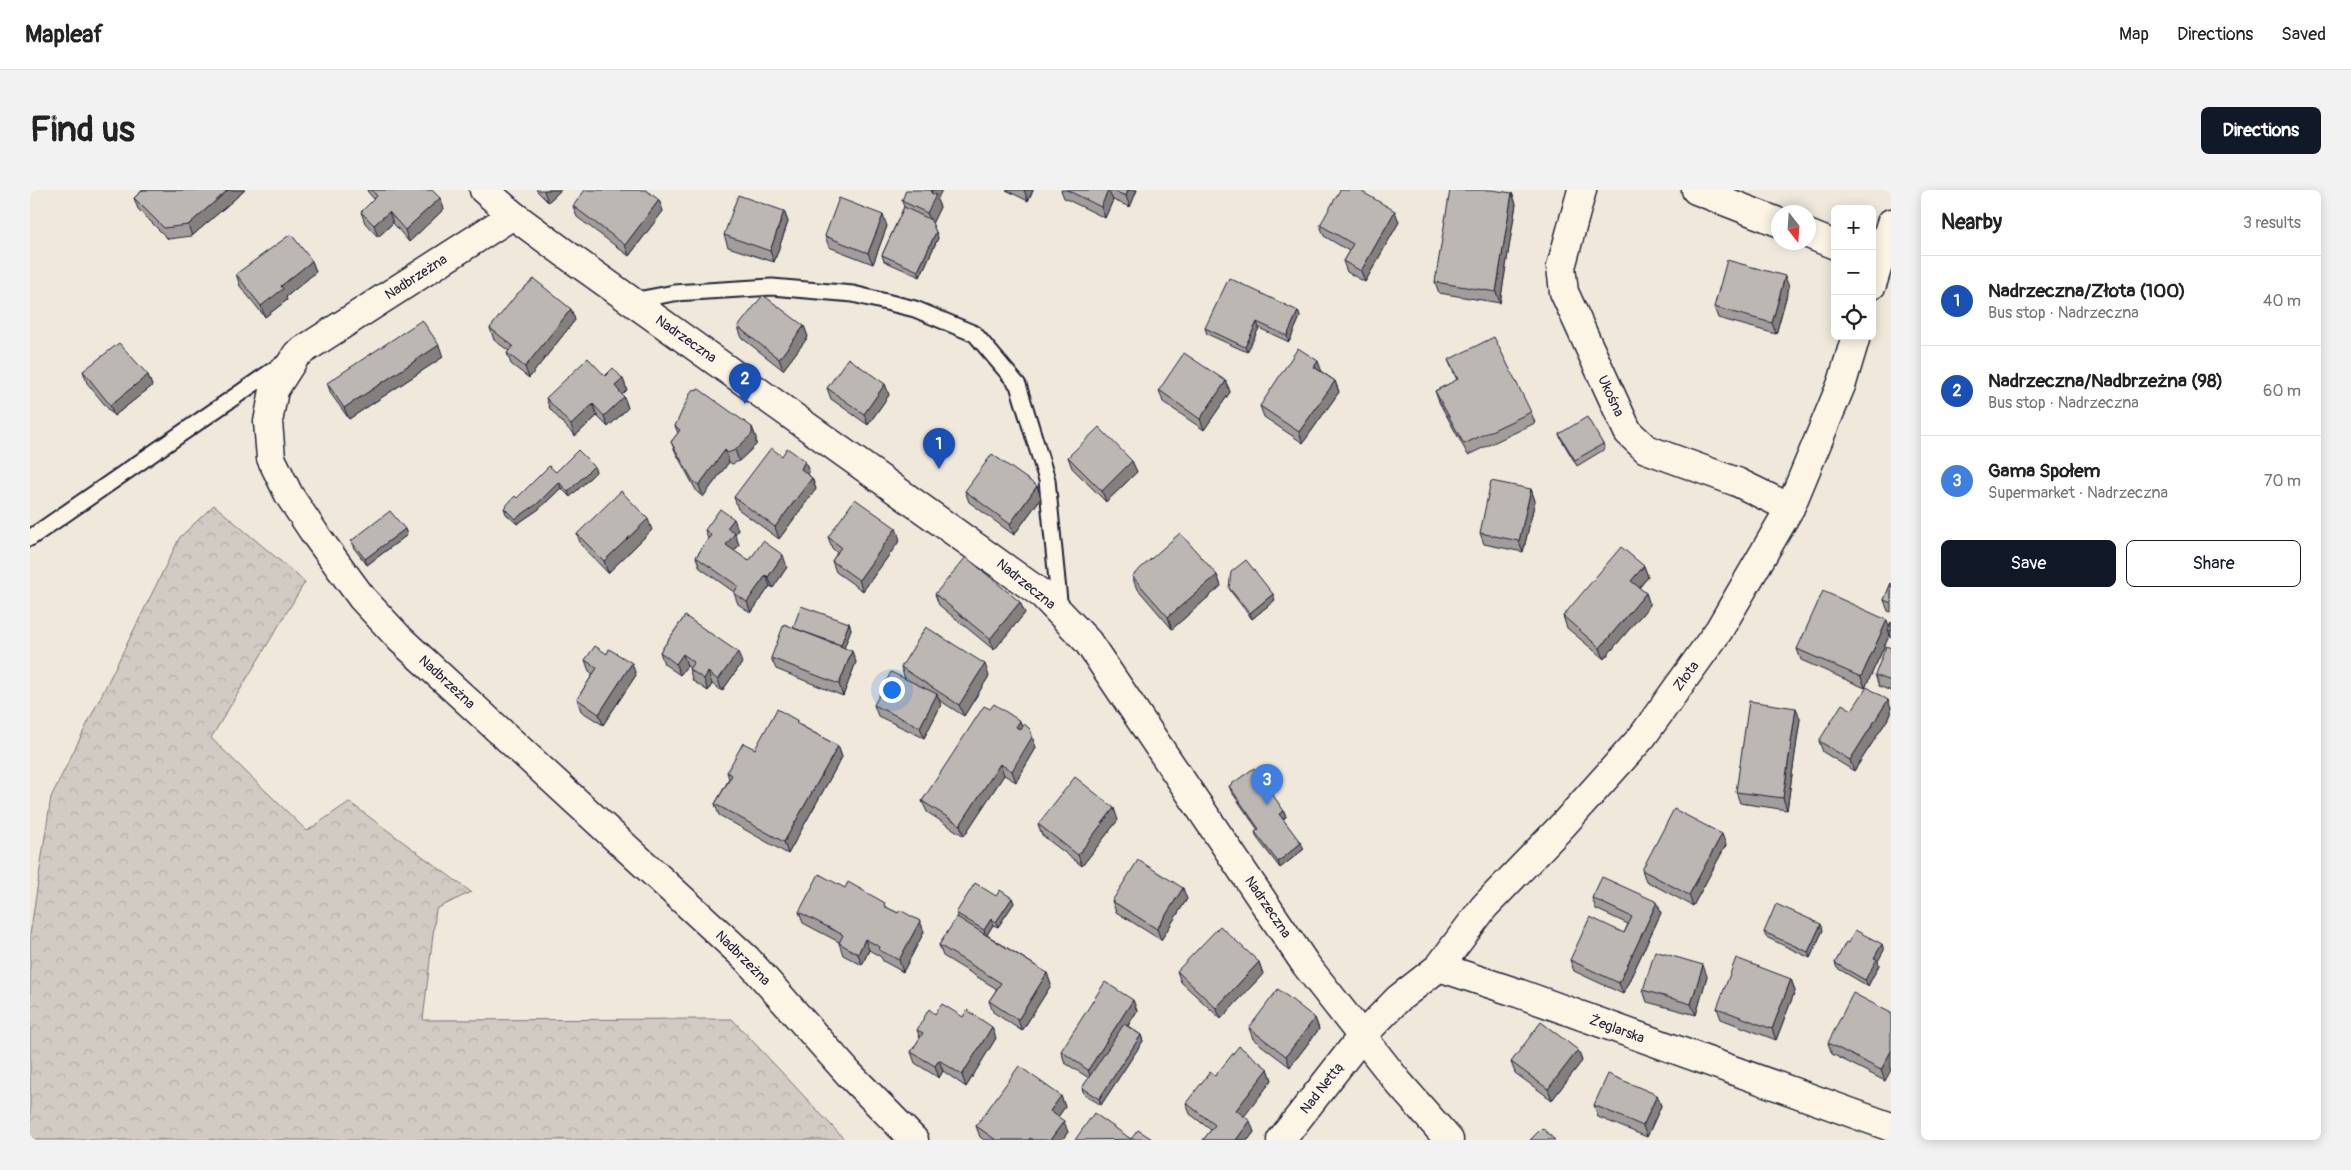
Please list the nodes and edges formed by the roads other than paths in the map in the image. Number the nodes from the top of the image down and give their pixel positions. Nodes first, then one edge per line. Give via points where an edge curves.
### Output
1 (484, 190) edge
2 (1582, 190) edge
3 (1696, 190) edge
4 (513, 215) junction
5 (1771, 219) edge
6 (1891, 223) edge
7 (1816, 237) edge
8 (1831, 243) edge
9 (1876, 266) edge
10 (632, 301) junction
11 (1855, 340) edge
12 (297, 354) junction
13 (1790, 508) junction
14 (30, 538) edge
15 (1060, 612) junction
16 (1439, 967) junction
17 (1363, 1035) junction
18 (1891, 1127) edge
19 (914, 1140) edge
20 (1281, 1140) edge
21 (1449, 1140) edge

1 - 4 street, Nadrzeczna
2 - 13 street, Ukośna via 1561,267 1564,292 1628,432 1646,449 1737,482
3 - 5 street
4 - 10 street, Nadrzeczna
4 - 12 street, Nadbrzeżna
6 - 9 street
7 - 8 street
10 - 15 street, Nadrzeczna via 986,551 1043,594
10 - 15 lane via 674,293 772,287 844,294 915,308 975,334 1018,385 1047,480
11 - 13 street, Złota via 1842,383
12 - 14 lane
12 - 19 street, Nadbrzeżna via 274,390 268,422 272,458 289,495 362,598 400,639 747,958 849,1074
13 - 16 street, Złota via 1719,630 1642,737 1484,907
15 - 17 street, Nadrzeczna via 1088,642 1306,965
16 - 17 street via 1398,999
16 - 18 street, Żeglarska
17 - 20 street, Nad Nettą
17 - 21 street, Nadrzeczna via 1398,1082

